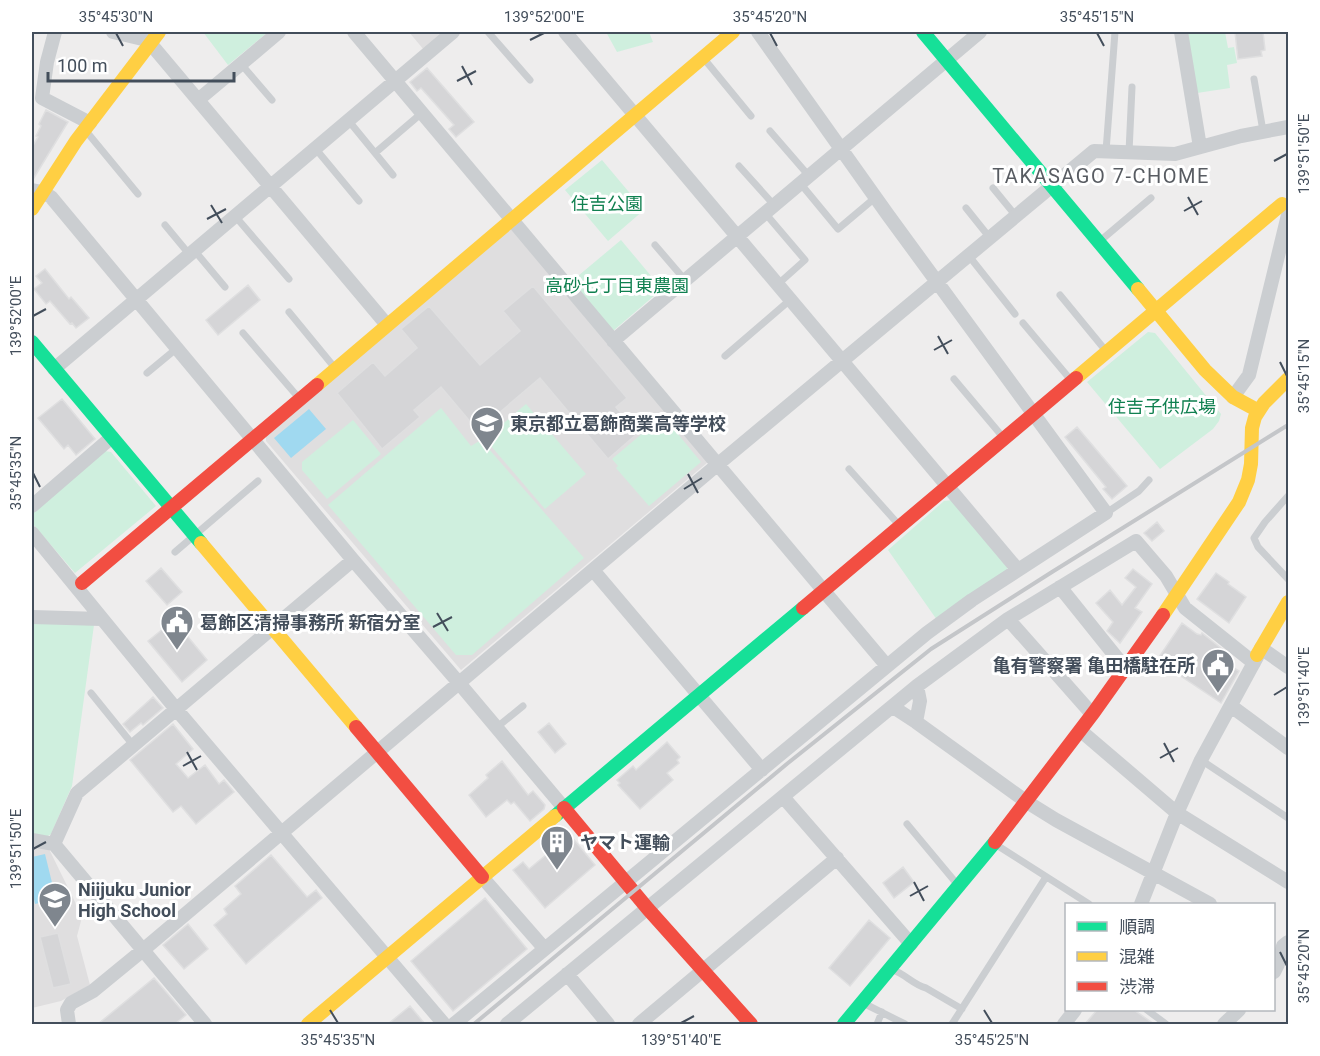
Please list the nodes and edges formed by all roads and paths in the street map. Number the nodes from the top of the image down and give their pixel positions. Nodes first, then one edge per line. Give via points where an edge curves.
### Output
1 (55, 32) edge
2 (116, 32) edge
3 (279, 32) edge
4 (354, 32) edge
5 (453, 32) edge
6 (488, 32) edge
7 (565, 32) edge
8 (733, 32) edge
9 (758, 32) edge
10 (923, 32) edge
11 (980, 32) edge
12 (1115, 32) edge
13 (1181, 32) edge
14 (153, 39) edge
15 (703, 57) junction
16 (946, 59) junction
17 (241, 64) junction
18 (1254, 79) dead end
19 (395, 80) junction
20 (530, 80) dead end
21 (1132, 87) dead end
22 (198, 100) junction
23 (272, 100) dead end
24 (423, 112) junction
25 (636, 116) junction
26 (751, 116) dead end
27 (348, 120) junction
28 (88, 126) junction
29 (1288, 127) edge
30 (770, 131) dead end
31 (1263, 131) junction
32 (1200, 147) junction
33 (314, 148) junction
34 (841, 148) junction
35 (1106, 151) junction
36 (1129, 152) junction
37 (375, 153) junction
38 (739, 166) dead end
39 (393, 175) dead end
40 (804, 180) junction
41 (270, 185) junction
42 (1052, 186) junction
43 (993, 188) dead end
44 (37, 191) edge
45 (138, 194) dead end
46 (876, 197) junction
47 (1151, 198) dead end
48 (359, 201) dead end
49 (1286, 206) edge
50 (966, 208) dead end
51 (32, 209) edge
52 (770, 209) junction
53 (235, 216) junction
54 (1016, 216) junction
55 (512, 219) junction
56 (165, 225) dead end
57 (737, 237) junction
58 (990, 238) junction
59 (1099, 242) junction
60 (655, 245) dead end
61 (191, 252) junction
62 (969, 256) junction
63 (289, 279) dead end
64 (685, 280) junction
65 (937, 281) junction
66 (777, 285) junction
67 (225, 287) dead end
68 (1060, 295) dead end
69 (135, 298) junction
70 (790, 300) junction
71 (1155, 310) junction
72 (288, 312) dead end
73 (1015, 314) dead end
74 (1023, 323) dead end
75 (387, 325) junction
76 (243, 333) dead end
77 (613, 341) junction
78 (32, 342) edge
79 (176, 349) junction
80 (1107, 351) junction
81 (724, 356) dead end
82 (842, 361) junction
83 (336, 368) junction
84 (54, 369) junction
85 (147, 373) dead end
86 (954, 379) dead end
87 (1288, 379) edge
88 (1072, 381) junction
89 (1233, 397) junction
90 (300, 399) junction
91 (1257, 410) junction
92 (1033, 413) junction
93 (112, 437) junction
94 (253, 437) junction
95 (1004, 438) junction
96 (717, 465) junction
97 (849, 469) dead end
98 (1149, 480) dead end
99 (258, 481) dead end
100 (947, 484) junction
101 (1288, 496) edge
102 (32, 506) edge
103 (171, 507) junction
104 (1106, 513) junction
105 (899, 525) junction
106 (32, 533) edge
107 (195, 535) junction
108 (175, 552) dead end
109 (353, 560) junction
110 (593, 570) junction
111 (1018, 570) junction
112 (1288, 579) edge
113 (79, 586) junction
114 (1060, 587) junction
115 (823, 590) junction
116 (1177, 596) junction
117 (1288, 602) edge
118 (32, 617) edge
119 (102, 619) junction
120 (1008, 619) junction
121 (272, 628) junction
122 (1258, 655) junction
123 (887, 666) junction
124 (1288, 667) edge
125 (1125, 668) junction
126 (459, 683) junction
127 (917, 686) junction
128 (91, 693) dead end
129 (699, 694) junction
130 (523, 705) dead end
131 (1231, 706) junction
132 (892, 707) junction
133 (176, 709) junction
134 (1092, 714) junction
135 (916, 722) junction
136 (496, 728) junction
137 (1081, 731) junction
138 (134, 745) junction
139 (1288, 748) edge
140 (377, 753) junction
141 (1202, 760) junction
142 (762, 770) junction
143 (784, 798) junction
144 (1027, 802) junction
145 (564, 808) junction
146 (1177, 813) junction
147 (1288, 818) edge
148 (907, 824) dead end
149 (282, 833) junction
150 (32, 840) edge
151 (994, 843) junction
152 (54, 844) junction
153 (837, 858) junction
154 (1153, 874) junction
155 (482, 877) junction
156 (1046, 877) junction
157 (625, 882) junction
158 (1288, 882) edge
159 (959, 886) junction
160 (1087, 903) edge
161 (1141, 903) edge
162 (1208, 903) edge
163 (648, 909) junction
164 (1282, 942) edge
165 (911, 945) junction
166 (544, 948) junction
167 (142, 950) junction
168 (387, 958) junction
169 (891, 969) junction
170 (702, 970) junction
171 (1275, 970) edge
172 (567, 974) junction
173 (863, 1002) junction
174 (962, 1009) junction
175 (1074, 1011) edge
176 (1148, 1011) edge
177 (1238, 1011) edge
178 (882, 1012) junction
179 (69, 1024) edge
180 (206, 1024) edge
181 (308, 1024) edge
182 (444, 1024) edge
183 (454, 1024) edge
184 (507, 1024) edge
185 (608, 1024) edge
186 (639, 1024) edge
187 (751, 1024) edge
188 (844, 1024) edge
189 (877, 1024) edge
190 (905, 1024) edge
191 (951, 1024) edge
192 (1064, 1024) edge
193 (1166, 1024) edge
194 (1224, 1024) edge

1 - 28 street via 42,98
2 - 14 street
3 - 17 street
4 - 19 street
5 - 19 street
6 - 20 lane
7 - 25 street
8 - 15 street
9 - 34 street
10 - 16 street
11 - 16 street
12 - 35 lane
13 - 32 street
14 - 22 street
14 - 28 street
15 - 25 street
15 - 26 lane
16 - 34 street
16 - 42 street
17 - 22 street
17 - 23 lane
18 - 31 lane
19 - 24 street
19 - 27 street
21 - 36 lane
22 - 41 street
24 - 37 lane
24 - 55 street
25 - 55 street
25 - 57 street
27 - 33 street
27 - 37 lane
28 - 44 street
28 - 45 lane
29 - 31 street
30 - 40 lane
31 - 32 street
32 - 36 street via 1175,154
33 - 41 street
33 - 48 lane
34 - 40 street
34 - 46 street
35 - 36 street
35 - 42 street via 1094,151
37 - 39 lane
38 - 52 lane
40 - 46 lane via 838,229
40 - 52 street
41 - 53 street
41 - 75 street
42 - 54 street
42 - 59 street
43 - 54 lane
44 - 51 street
44 - 69 street via 51,197
46 - 65 street
47 - 59 lane
49 - 71 street
49 - 89 street via 1249,375
50 - 58 lane
52 - 57 street
52 - 66 lane via 805,260
53 - 61 street
53 - 63 lane
54 - 58 street
55 - 75 street
55 - 77 street
56 - 61 lane
57 - 64 street
57 - 66 street
58 - 62 street
59 - 71 street
60 - 64 lane
61 - 67 lane
61 - 69 street
62 - 65 street
62 - 73 lane
64 - 77 street
65 - 82 street
65 - 92 street
66 - 70 street
68 - 80 lane
69 - 79 street
69 - 84 street
70 - 81 lane
70 - 82 street
71 - 80 street
71 - 89 street
72 - 83 lane
74 - 88 lane
75 - 83 street
76 - 90 lane
77 - 96 street
78 - 84 street
79 - 85 lane
79 - 94 street
80 - 88 street
82 - 96 street
82 - 100 street
83 - 90 street
84 - 93 street
86 - 95 lane
87 - 91 street
88 - 92 street
89 - 91 street
90 - 94 street
91 - 116 street via 1250,471 1243,495
92 - 95 street
92 - 104 street
93 - 102 street
93 - 103 street
94 - 103 street
94 - 109 street
95 - 100 street
96 - 110 street
96 - 115 street
97 - 105 lane
98 - 104 lane via 1139,492
99 - 107 lane
100 - 105 street
100 - 111 street
101 - 112 lane via 1254,538
103 - 107 street
103 - 113 street via 148,533
104 - 111 street
105 - 115 street
106 - 113 street
107 - 108 lane
107 - 121 street
109 - 121 street
109 - 126 street
110 - 126 street
110 - 129 street
111 - 123 street
113 - 119 street
114 - 116 street via 1136,541 1166,576
114 - 120 street
114 - 125 street
115 - 123 street
115 - 129 street
116 - 122 street via 1185,608
116 - 125 street
117 - 122 street
118 - 119 street
119 - 133 street
120 - 127 street
120 - 134 street
121 - 133 street
121 - 140 street
122 - 124 street
122 - 131 street
123 - 142 street
125 - 134 street
126 - 136 street
126 - 140 street
127 - 132 street
127 - 135 street via 920,701
128 - 138 lane
129 - 142 street
129 - 145 street
130 - 136 lane
131 - 139 street
131 - 141 street
132 - 135 street
132 - 143 street
133 - 138 street
133 - 149 street
134 - 137 street
135 - 144 street
136 - 145 street
137 - 144 street
137 - 146 street
138 - 152 street via 76,793
140 - 149 street
140 - 155 street
141 - 146 street
141 - 147 lane
142 - 157 street
143 - 153 street
143 - 163 street
144 - 151 street
144 - 154 street
145 - 155 street
145 - 157 street
146 - 154 street
146 - 158 street
148 - 159 lane
149 - 167 street
149 - 168 street
150 - 152 street
151 - 156 lane
151 - 159 street
152 - 167 street
153 - 165 street
153 - 170 street
154 - 161 street
154 - 162 street
155 - 166 street
155 - 168 street
156 - 160 lane
156 - 174 lane
157 - 163 street
157 - 166 street
159 - 165 street
163 - 170 street
163 - 172 street
164 - 171 street
165 - 169 street
166 - 183 street
167 - 179 street via 93,991 71,1003 67,1010
167 - 180 street
168 - 181 street
168 - 182 street
169 - 173 street
169 - 174 lane
170 - 186 street
170 - 187 street
172 - 184 street
172 - 185 street
173 - 178 lane
173 - 188 street
174 - 191 lane
175 - 192 street
176 - 193 lane
177 - 194 street
178 - 189 lane
178 - 190 lane

